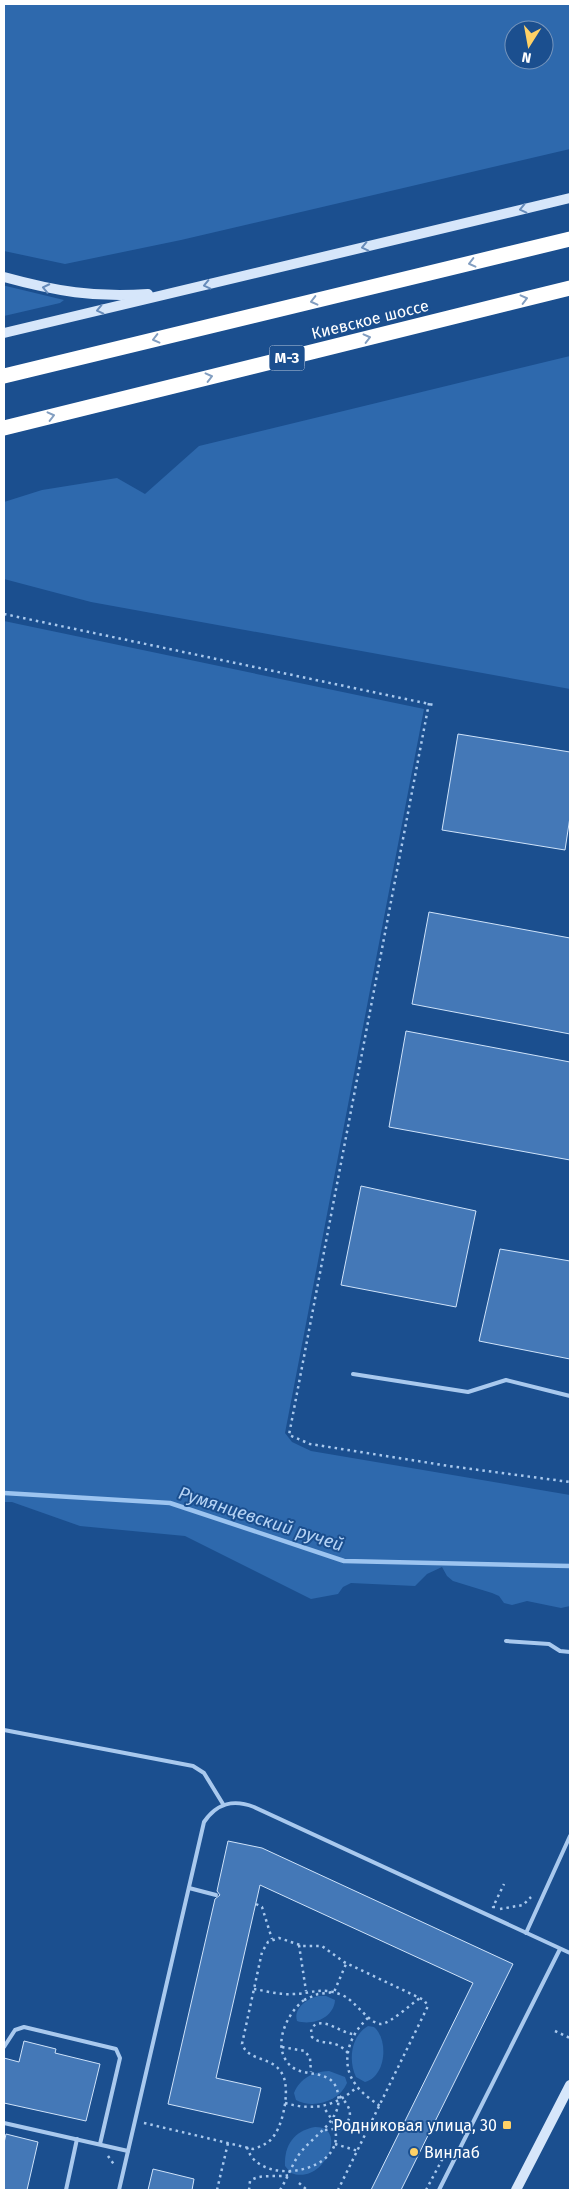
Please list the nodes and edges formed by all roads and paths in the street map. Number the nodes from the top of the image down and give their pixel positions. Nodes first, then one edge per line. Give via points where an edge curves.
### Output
1 (570, 198) edge
2 (570, 239) edge
3 (4, 277) edge
4 (570, 288) edge
5 (181, 291) junction
6 (4, 333) edge
7 (4, 376) edge
8 (4, 428) edge
9 (4, 614) edge
10 (429, 703) junction
11 (434, 705) dead end
12 (353, 1374) dead end
13 (570, 1396) edge
14 (570, 1482) edge
15 (506, 1642) dead end
16 (570, 1652) edge
17 (4, 1730) edge
18 (223, 1804) junction
19 (570, 1836) edge
20 (504, 1884) dead end
21 (189, 1888) junction
22 (216, 1895) dead end
23 (531, 1897) dead end
24 (256, 1904) dead end
25 (526, 1933) junction
26 (272, 1939) junction
27 (299, 1945) junction
28 (560, 1949) junction
29 (570, 1953) edge
30 (346, 1964) junction
31 (254, 1989) junction
32 (306, 1991) junction
33 (334, 1992) junction
34 (420, 1998) junction
35 (368, 2018) junction
36 (555, 2031) dead end
37 (354, 2034) junction
38 (570, 2038) edge
39 (4, 2047) edge
40 (282, 2047) junction
41 (348, 2052) junction
42 (311, 2072) junction
43 (570, 2085) edge
44 (357, 2087) junction
45 (338, 2094) junction
46 (284, 2103) junction
47 (323, 2106) junction
48 (380, 2106) junction
49 (135, 2121) junction
50 (4, 2122) edge
51 (324, 2130) junction
52 (78, 2139) junction
53 (228, 2143) junction
54 (100, 2144) junction
55 (335, 2144) junction
56 (247, 2147) junction
57 (128, 2151) junction
58 (358, 2151) junction
59 (249, 2158) dead end
60 (328, 2163) dead end
61 (258, 2173) dead end
62 (289, 2175) junction
63 (308, 2180) dead end
64 (299, 2182) junction
65 (66, 2190) edge
66 (119, 2190) edge
67 (217, 2190) edge
68 (249, 2190) edge
69 (280, 2190) edge
70 (307, 2190) edge
71 (338, 2190) edge
72 (439, 2190) edge
73 (516, 2190) edge

1 -> 5 main road
2 -> 7 highway, Киевское шоссе
5 -> 3 main road via 85,295
8 -> 4 highway, Киевское шоссе / М-3
5 -> 6 main road
9 - 10 path
10 - 11 path
10 - 14 path via 289,1435 310,1444
12 - 13 lane via 468,1392 506,1380
15 - 16 lane via 549,1644
17 - 18 lane via 193,1766 204,1773
18 - 21 lane via 214,1809 204,1822
18 - 25 lane via 241,1802 254,1807
19 - 25 lane
20 - 23 path via 493,1906 516,1908 523,1906
21 - 22 lane
21 - 49 lane
24 - 26 path via 262,1907
25 - 28 lane
26 - 27 path via 286,1939
26 - 31 path via 264,1948
27 - 30 path via 325,1947
27 - 32 path
28 - 29 lane
28 - 72 lane
30 - 33 path
30 - 34 path
31 - 32 path via 289,1994
31 - 46 path via 242,2044 251,2056 266,2060 280,2070 287,2083
32 - 33 path
33 - 35 path via 356,2003
33 - 40 path, bridge via 304,2000 289,2015 282,2035
34 - 35 path via 387,2023 376,2023
34 - 48 path via 427,2003 427,2010
35 - 37 path
36 - 38 path
37 - 41 path
37 - 41 path via 321,2023 311,2029 315,2040 334,2042
39 - 54 lane via 16,2030 24,2027 116,2049 120,2058
40 - 42 path, bridge via 292,2066
40 - 42 path via 305,2051 310,2058
41 - 44 path via 349,2071
42 - 45 path, bridge via 326,2076
43 - 73 main road
44 - 47 path via 337,2102
44 - 48 path
45 - 51 path, bridge via 335,2113
45 - 51 path, bridge via 348,2104 350,2119 341,2128
46 - 47 path via 302,2107
46 - 56 path via 275,2134 262,2146
47 - 55 path via 334,2125
48 - 58 path
49 - 53 path
49 - 57 lane
50 - 52 lane
51 - 62 path, bridge via 303,2149
52 - 54 lane
52 - 65 lane
53 - 56 path
53 - 67 path
54 - 57 lane
55 - 58 path
55 - 60 path
56 - 59 path
57 - 66 lane
58 - 71 path
61 - 64 path via 282,2183
62 - 68 path, bridge via 257,2177 250,2181
62 - 69 path, bridge
63 - 64 path
64 - 70 path

